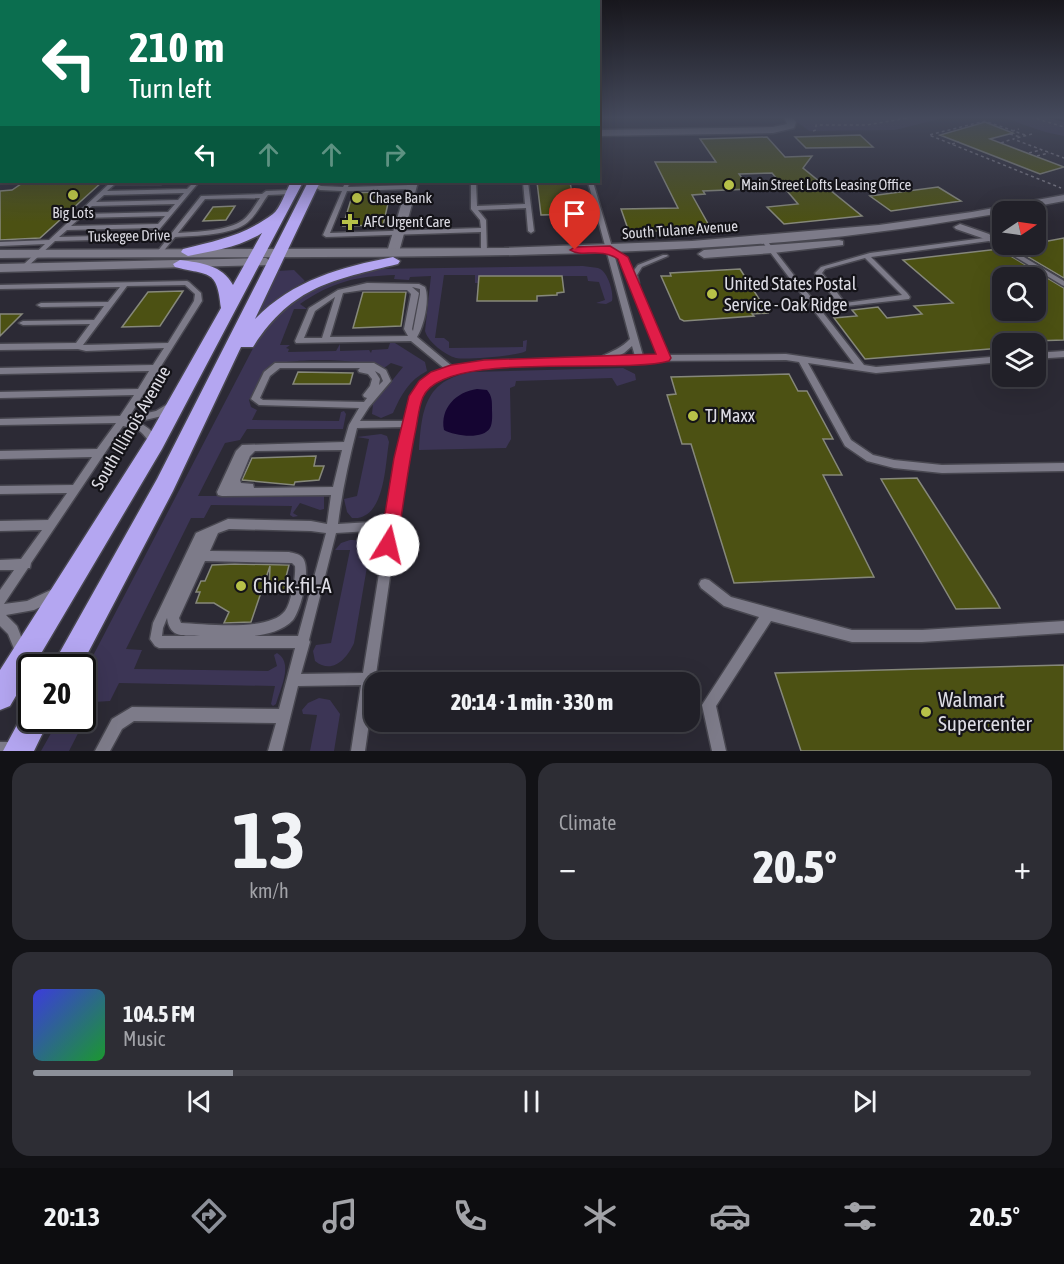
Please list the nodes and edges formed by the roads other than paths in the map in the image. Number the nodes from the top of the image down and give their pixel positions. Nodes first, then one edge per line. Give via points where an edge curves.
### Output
1 (113, 183) edge
2 (195, 183) edge
3 (313, 183) edge
4 (348, 183) edge
5 (473, 183) edge
6 (526, 183) edge
7 (590, 183) edge
8 (412, 184) edge
9 (344, 190) junction
10 (188, 191) junction
11 (102, 193) junction
12 (290, 193) edge
13 (264, 196) junction
14 (1064, 198) edge
15 (305, 199) junction
16 (179, 202) junction
17 (90, 204) junction
18 (528, 206) junction
19 (1064, 207) edge
20 (474, 208) junction
21 (1046, 211) edge
22 (169, 214) junction
23 (78, 216) junction
24 (992, 222) edge
25 (978, 224) junction
26 (159, 226) junction
27 (960, 227) junction
28 (65, 228) junction
29 (484, 230) junction
30 (531, 231) dead end
31 (398, 233) junction
32 (175, 234) junction
33 (151, 236) junction
34 (987, 237) junction
35 (763, 239) junction
36 (51, 241) junction
37 (0, 244) edge
38 (773, 250) junction
39 (160, 252) junction
40 (483, 252) junction
41 (38, 253) junction
42 (0, 254) edge
43 (614, 254) junction
44 (665, 256) junction
45 (866, 256) junction
46 (256, 257) junction
47 (276, 257) junction
48 (393, 257) junction
49 (184, 258) junction
50 (0, 268) edge
51 (23, 268) junction
52 (125, 284) junction
53 (1064, 284) edge
54 (0, 287) edge
55 (340, 291) junction
56 (638, 295) junction
57 (109, 304) junction
58 (41, 305) dead end
59 (843, 305) junction
60 (815, 307) junction
61 (228, 308) junction
62 (94, 322) junction
63 (23, 323) dead end
64 (413, 338) junction
65 (634, 339) junction
66 (325, 340) junction
67 (170, 345) junction
68 (78, 346) junction
69 (0, 347) edge
70 (1064, 354) edge
71 (1046, 355) edge
72 (664, 358) junction
73 (802, 359) junction
74 (640, 360) junction
75 (992, 360) edge
76 (584, 362) junction
77 (156, 368) junction
78 (862, 369) junction
79 (451, 370) junction
80 (0, 371) edge
81 (393, 372) dead end
82 (387, 381) junction
83 (140, 392) junction
84 (0, 394) edge
85 (179, 400) junction
86 (262, 403) junction
87 (366, 405) junction
88 (122, 421) junction
89 (0, 422) edge
90 (409, 424) junction
91 (354, 425) junction
92 (155, 443) junction
93 (348, 446) junction
94 (251, 447) junction
95 (100, 453) junction
96 (0, 455) edge
97 (1064, 467) edge
98 (165, 484) junction
99 (76, 489) junction
100 (0, 490) edge
101 (326, 491) junction
102 (337, 491) junction
103 (52, 525) junction
104 (392, 525) junction
105 (0, 526) edge
106 (332, 529) junction
107 (197, 556) junction
108 (26, 564) junction
109 (0, 565) edge
110 (705, 584) dead end
111 (68, 585) junction
112 (0, 600) edge
113 (0, 610) edge
114 (768, 614) junction
115 (0, 618) edge
116 (1064, 627) edge
117 (304, 642) junction
118 (21, 654) edge
119 (26, 654) edge
120 (73, 654) edge
121 (18, 667) edge
122 (370, 672) edge
123 (364, 679) edge
124 (293, 680) junction
125 (0, 696) edge
126 (364, 712) edge
127 (284, 716) junction
128 (26, 732) edge
129 (12, 750) edge
130 (102, 751) edge
131 (275, 751) edge
132 (358, 751) edge
133 (719, 751) edge

1 - 11 lane
2 - 10 lane
3 - 9 lane via 320,188
3 - 15 highway
4 - 9 lane
5 - 20 lane
6 - 18 lane
7 - 43 lane
8 - 9 lane
8 - 31 main road
9 - 15 lane
9 - 31 lane via 326,235
10 - 11 lane
10 - 16 lane
11 - 17 lane
12 - 13 lane
12 - 46 highway, South Illinois Avenue
12 - 49 highway via 266,226
13 - 32 lane via 249,217 234,228
13 - 32 lane via 203,197
14 - 35 main road, South Tulane Avenue via 915,225
15 - 47 highway
16 - 17 lane
16 - 22 lane
17 - 23 lane
18 - 20 lane
18 - 30 lane
19 - 21 main road
20 - 29 lane via 483,220
22 - 23 lane
22 - 26 lane
23 - 28 lane
24 - 25 main road, South Tulane Avenue
25 - 27 main road, South Tulane Avenue
25 - 34 main road
26 - 28 lane
26 - 33 lane
27 - 34 main road
27 - 38 main road, South Tulane Avenue
28 - 36 lane
29 - 31 lane
29 - 40 lane
31 - 48 main road
32 - 33 lane
32 - 39 lane
33 - 36 lane
34 - 45 lane
34 - 53 lane
35 - 38 lane
35 - 43 main road, South Tulane Avenue
36 - 37 lane
36 - 41 lane
38 - 44 main road, South Tulane Avenue
38 - 60 lane
39 - 41 main road, Tuskegee Drive
39 - 49 main road, Tuskegee Drive
40 - 43 main road, South Tulane Avenue
40 - 48 main road, South Tulane Avenue
41 - 42 main road, Tuskegee Drive
41 - 51 lane
43 - 44 main road, South Tulane Avenue
43 - 48 main road, South Tulane Avenue
43 - 56 lane
43 - 65 lane
44 - 56 lane via 637,270 634,275
45 - 59 lane via 823,268 818,273
45 - 59 lane via 906,297
46 - 47 main road, South Tulane Avenue
46 - 49 main road, Tuskegee Drive
46 - 61 highway, South Illinois Avenue
47 - 48 main road, South Tulane Avenue
47 - 98 highway
48 - 98 highway via 310,283 256,326 200,435
49 - 51 main road, Tuskegee Drive
49 - 61 highway via 224,279 229,292
50 - 51 main road, Tuskegee Drive
52 - 54 lane
52 - 57 lane
52 - 67 lane via 187,283 199,294
55 - 64 lane via 385,284 420,286 424,294
55 - 66 lane
55 - 66 lane via 312,310 299,341
56 - 72 lane
57 - 58 lane
57 - 62 lane
59 - 60 lane
60 - 78 lane
61 - 85 highway, South Illinois Avenue
62 - 63 lane
62 - 68 lane
64 - 66 lane
64 - 79 lane
65 - 74 lane
65 - 76 lane via 617,354
67 - 68 lane
67 - 77 lane
68 - 69 lane
70 - 71 lane
72 - 73 lane
72 - 74 lane
73 - 78 lane
73 - 97 lane via 849,443 870,458 942,469
74 - 76 lane
75 - 78 lane
76 - 79 lane via 484,364
77 - 80 lane
77 - 83 lane
79 - 90 lane via 424,384 416,396
81 - 82 lane
82 - 86 lane via 383,372 371,365 278,365 270,370 257,393 255,399
82 - 87 lane
83 - 84 lane
83 - 88 lane
85 - 88 lane via 159,414
85 - 92 highway, South Illinois Avenue
86 - 87 lane
86 - 87 lane via 262,394 277,370 364,370 371,371 376,379 365,397
87 - 91 lane
88 - 89 lane
88 - 92 lane via 143,426
88 - 95 lane
90 - 91 lane
90 - 104 lane
91 - 93 lane
92 - 111 highway, South Illinois Avenue
93 - 94 lane
93 - 102 lane
94 - 101 lane via 235,480 238,487
94 - 101 lane via 239,454 222,492
95 - 96 lane
95 - 99 lane
98 - 120 highway
99 - 100 lane
99 - 103 lane
101 - 102 lane
102 - 106 lane
103 - 105 lane
103 - 108 lane
104 - 106 lane
104 - 122 lane
106 - 107 lane via 228,524 200,536
106 - 117 lane
107 - 107 lane via 173,618 176,628 261,630 280,625 287,618 302,570 296,558
107 - 117 lane via 158,627 159,642
108 - 109 lane
108 - 112 lane
110 - 114 lane via 728,602
111 - 113 lane via 39,603
111 - 119 highway, South Illinois Avenue
114 - 116 lane via 852,636
114 - 133 lane via 709,705
115 - 118 lane via 13,630
117 - 124 lane
121 - 125 highway, South Illinois Avenue
123 - 124 lane
124 - 127 lane
126 - 132 lane
127 - 130 lane via 132,714 117,724
127 - 131 lane
128 - 129 highway

